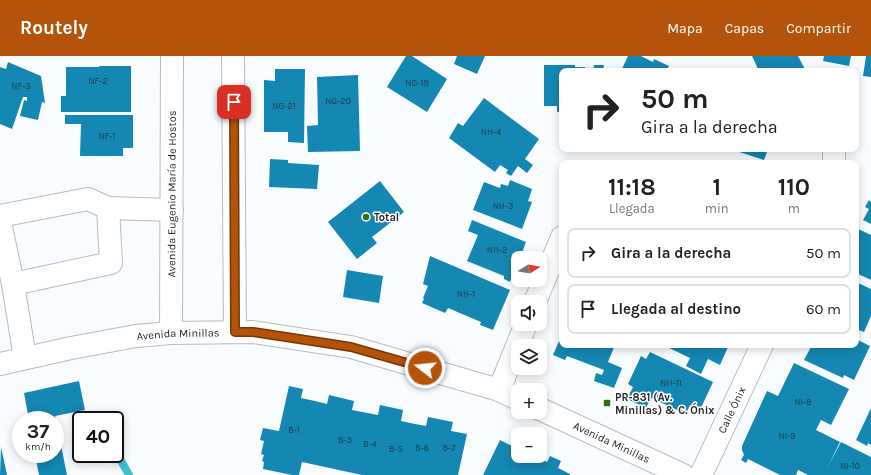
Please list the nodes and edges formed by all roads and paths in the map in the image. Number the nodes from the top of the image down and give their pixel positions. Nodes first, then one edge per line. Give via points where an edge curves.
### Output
1 (172, 56) edge
2 (233, 56) edge
3 (108, 208) junction
4 (172, 210) junction
5 (0, 216) edge
6 (0, 222) edge
7 (559, 244) edge
8 (13, 284) junction
9 (538, 295) edge
10 (524, 331) edge
11 (235, 332) junction
12 (171, 333) junction
13 (761, 348) edge
14 (25, 358) junction
15 (0, 364) edge
16 (509, 394) edge
17 (547, 412) edge
18 (683, 475) edge
19 (701, 475) edge

1 - 4 street, Avenida Eugenio María de Hostos
2 - 11 street
3 - 4 street
3 - 5 street via 88,199
3 - 8 street via 111,263
4 - 12 street, Avenida Eugenio María de Hostos
6 - 8 street
7 - 9 street
8 - 14 street
10 - 16 street
11 - 12 street, Avenida Minillas
11 - 16 street, Avenida Minillas via 253,332 351,347
12 - 14 street, Avenida Minillas via 136,336
13 - 19 street, Calle Ónix
14 - 15 street, Avenida Minillas
17 - 18 street, Avenida Minillas

